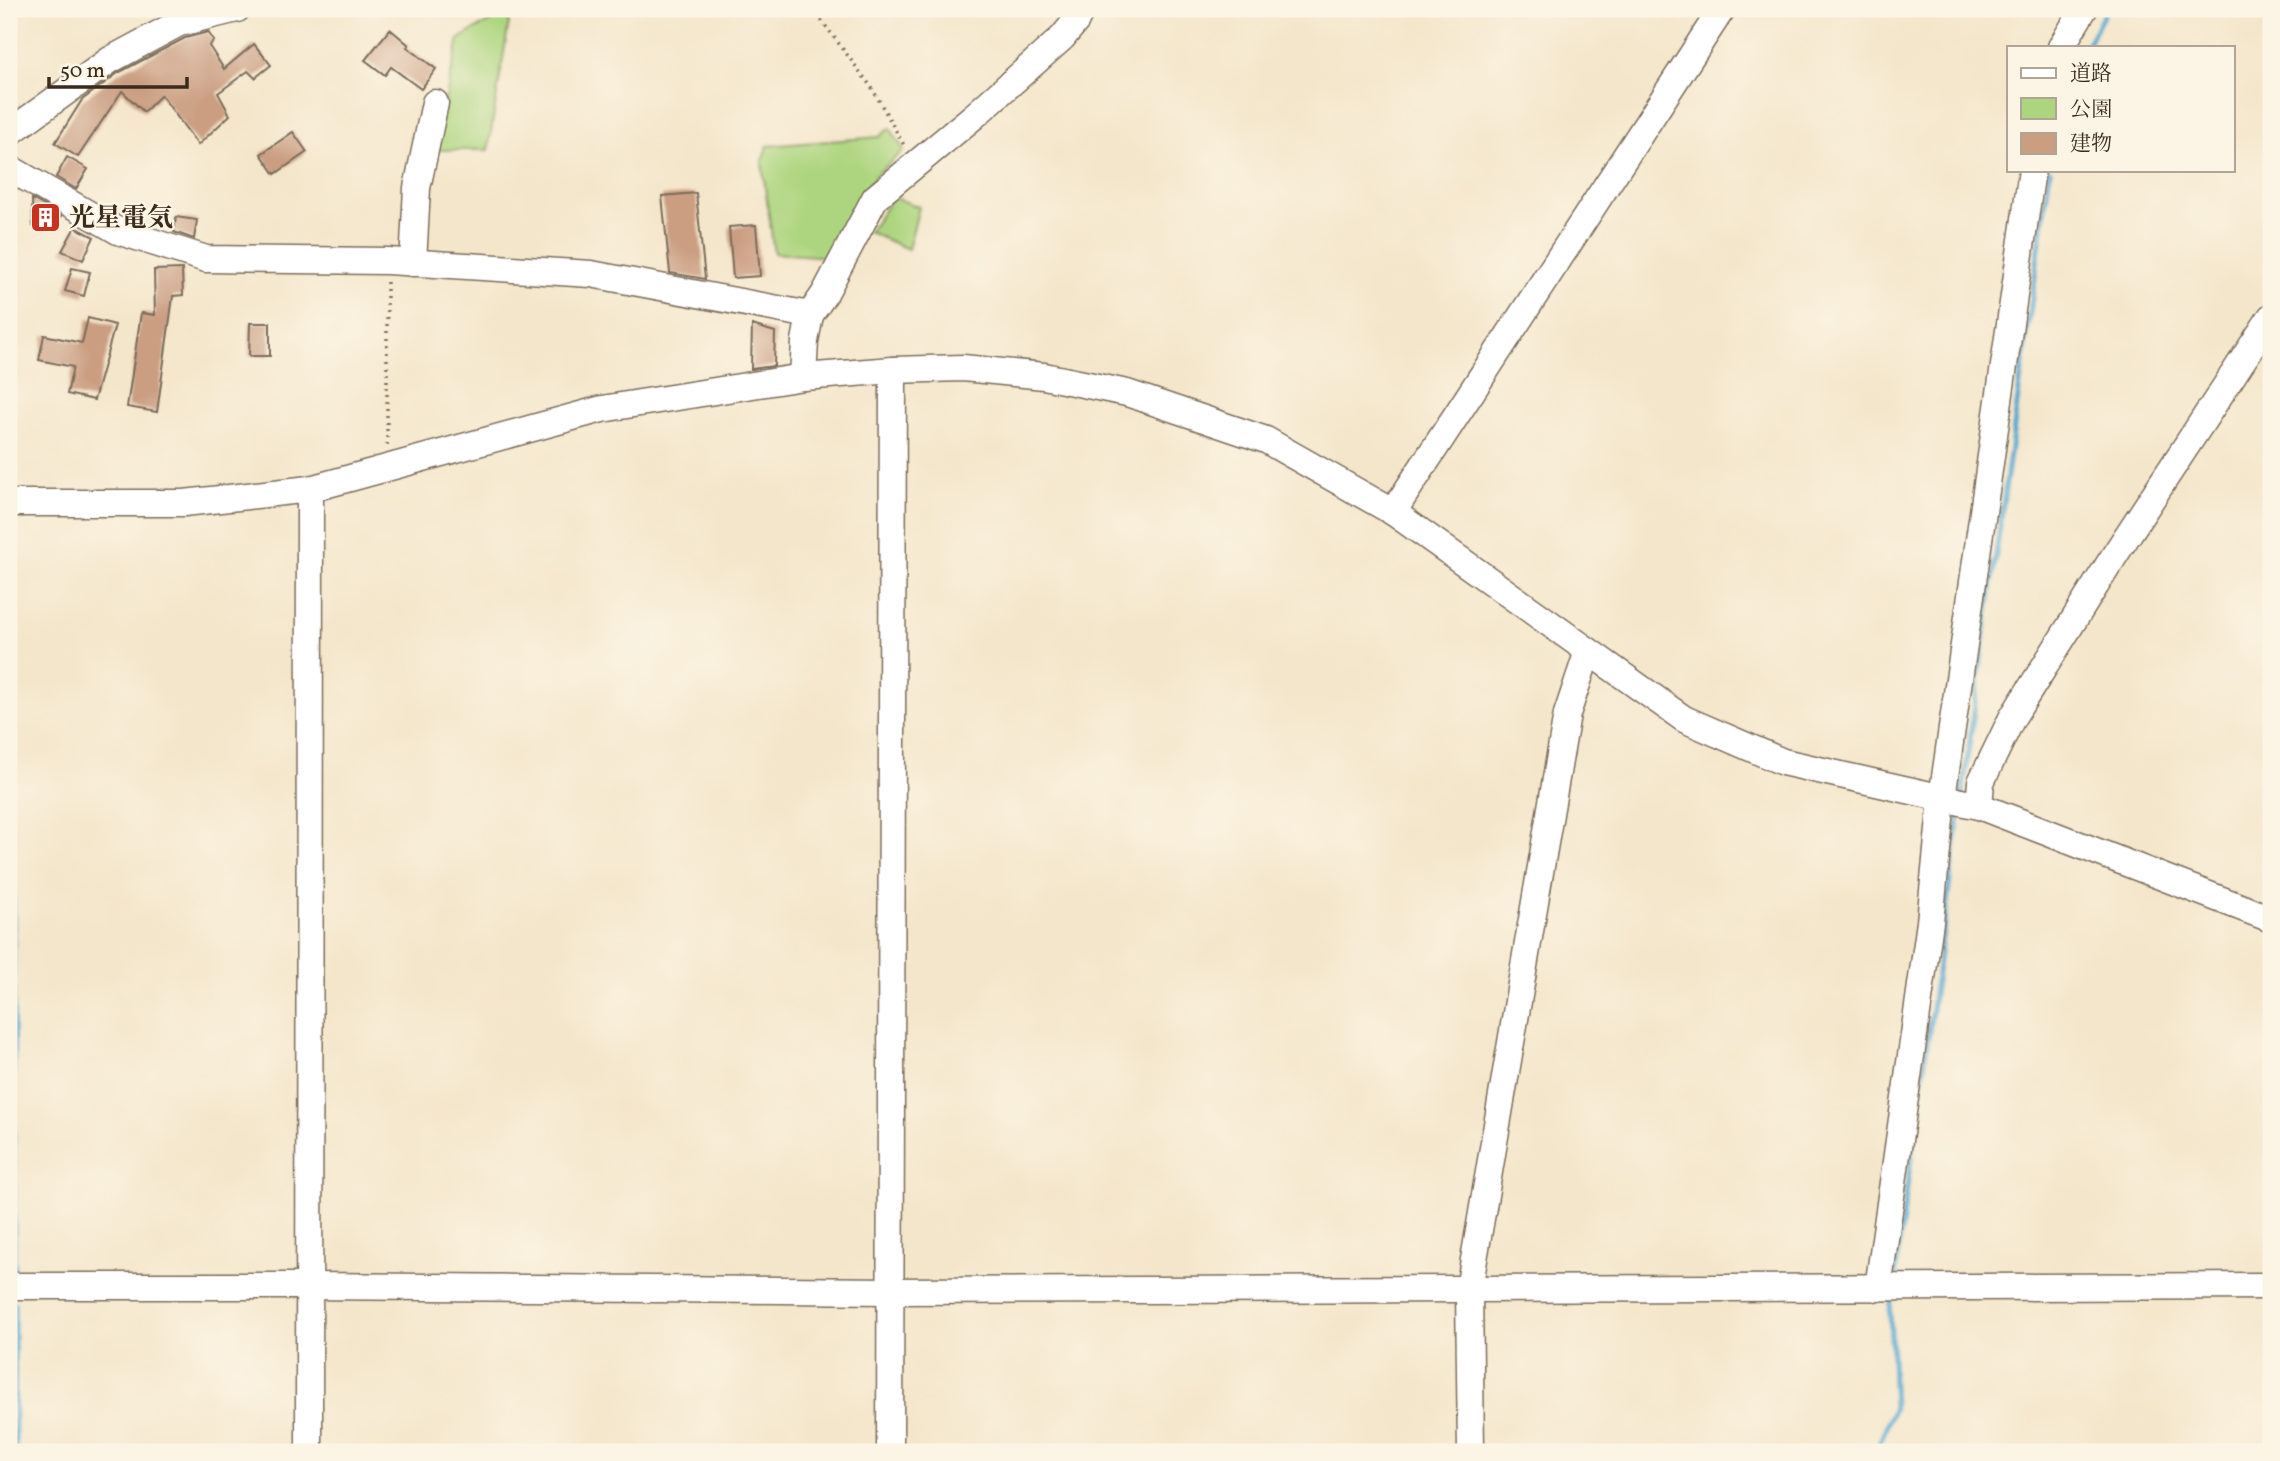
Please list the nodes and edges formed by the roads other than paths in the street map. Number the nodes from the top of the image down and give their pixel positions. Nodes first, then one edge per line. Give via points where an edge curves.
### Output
1 (237, 9) edge
2 (1081, 9) edge
3 (1722, 9) edge
4 (2084, 9) edge
5 (2062, 46) edge
6 (435, 103) dead end
7 (9, 133) edge
8 (9, 168) edge
9 (2032, 172) edge
10 (401, 262) junction
11 (810, 315) junction
12 (2271, 317) edge
13 (893, 370) junction
14 (803, 377) junction
15 (310, 489) junction
16 (9, 503) edge
17 (1393, 512) junction
18 (1588, 651) junction
19 (1960, 802) junction
20 (2271, 919) edge
21 (9, 1286) edge
22 (308, 1286) junction
23 (2271, 1286) edge
24 (1889, 1287) junction
25 (1469, 1289) junction
26 (889, 1291) junction
27 (309, 1452) edge
28 (890, 1452) edge
29 (1471, 1452) edge

1 - 7 street via 179,23 110,60
2 - 11 street via 1062,38 875,198
3 - 17 street
4 - 5 street
6 - 10 street
8 - 10 street via 118,231 206,259
9 - 19 street
10 - 11 street via 591,274
11 - 14 street
12 - 19 street via 2012,718 1981,782
13 - 14 street
13 - 17 street via 963,368 1044,376 1127,393 1266,440
13 - 26 street
14 - 15 street via 602,409
15 - 16 street via 184,503
15 - 22 street
17 - 18 street
18 - 19 street via 1684,719 1783,762
18 - 25 street via 1567,714
19 - 20 street
19 - 24 street via 1930,922
21 - 22 street
22 - 26 street
22 - 27 street
23 - 24 street
24 - 25 street
25 - 26 street
25 - 29 street
26 - 28 street

